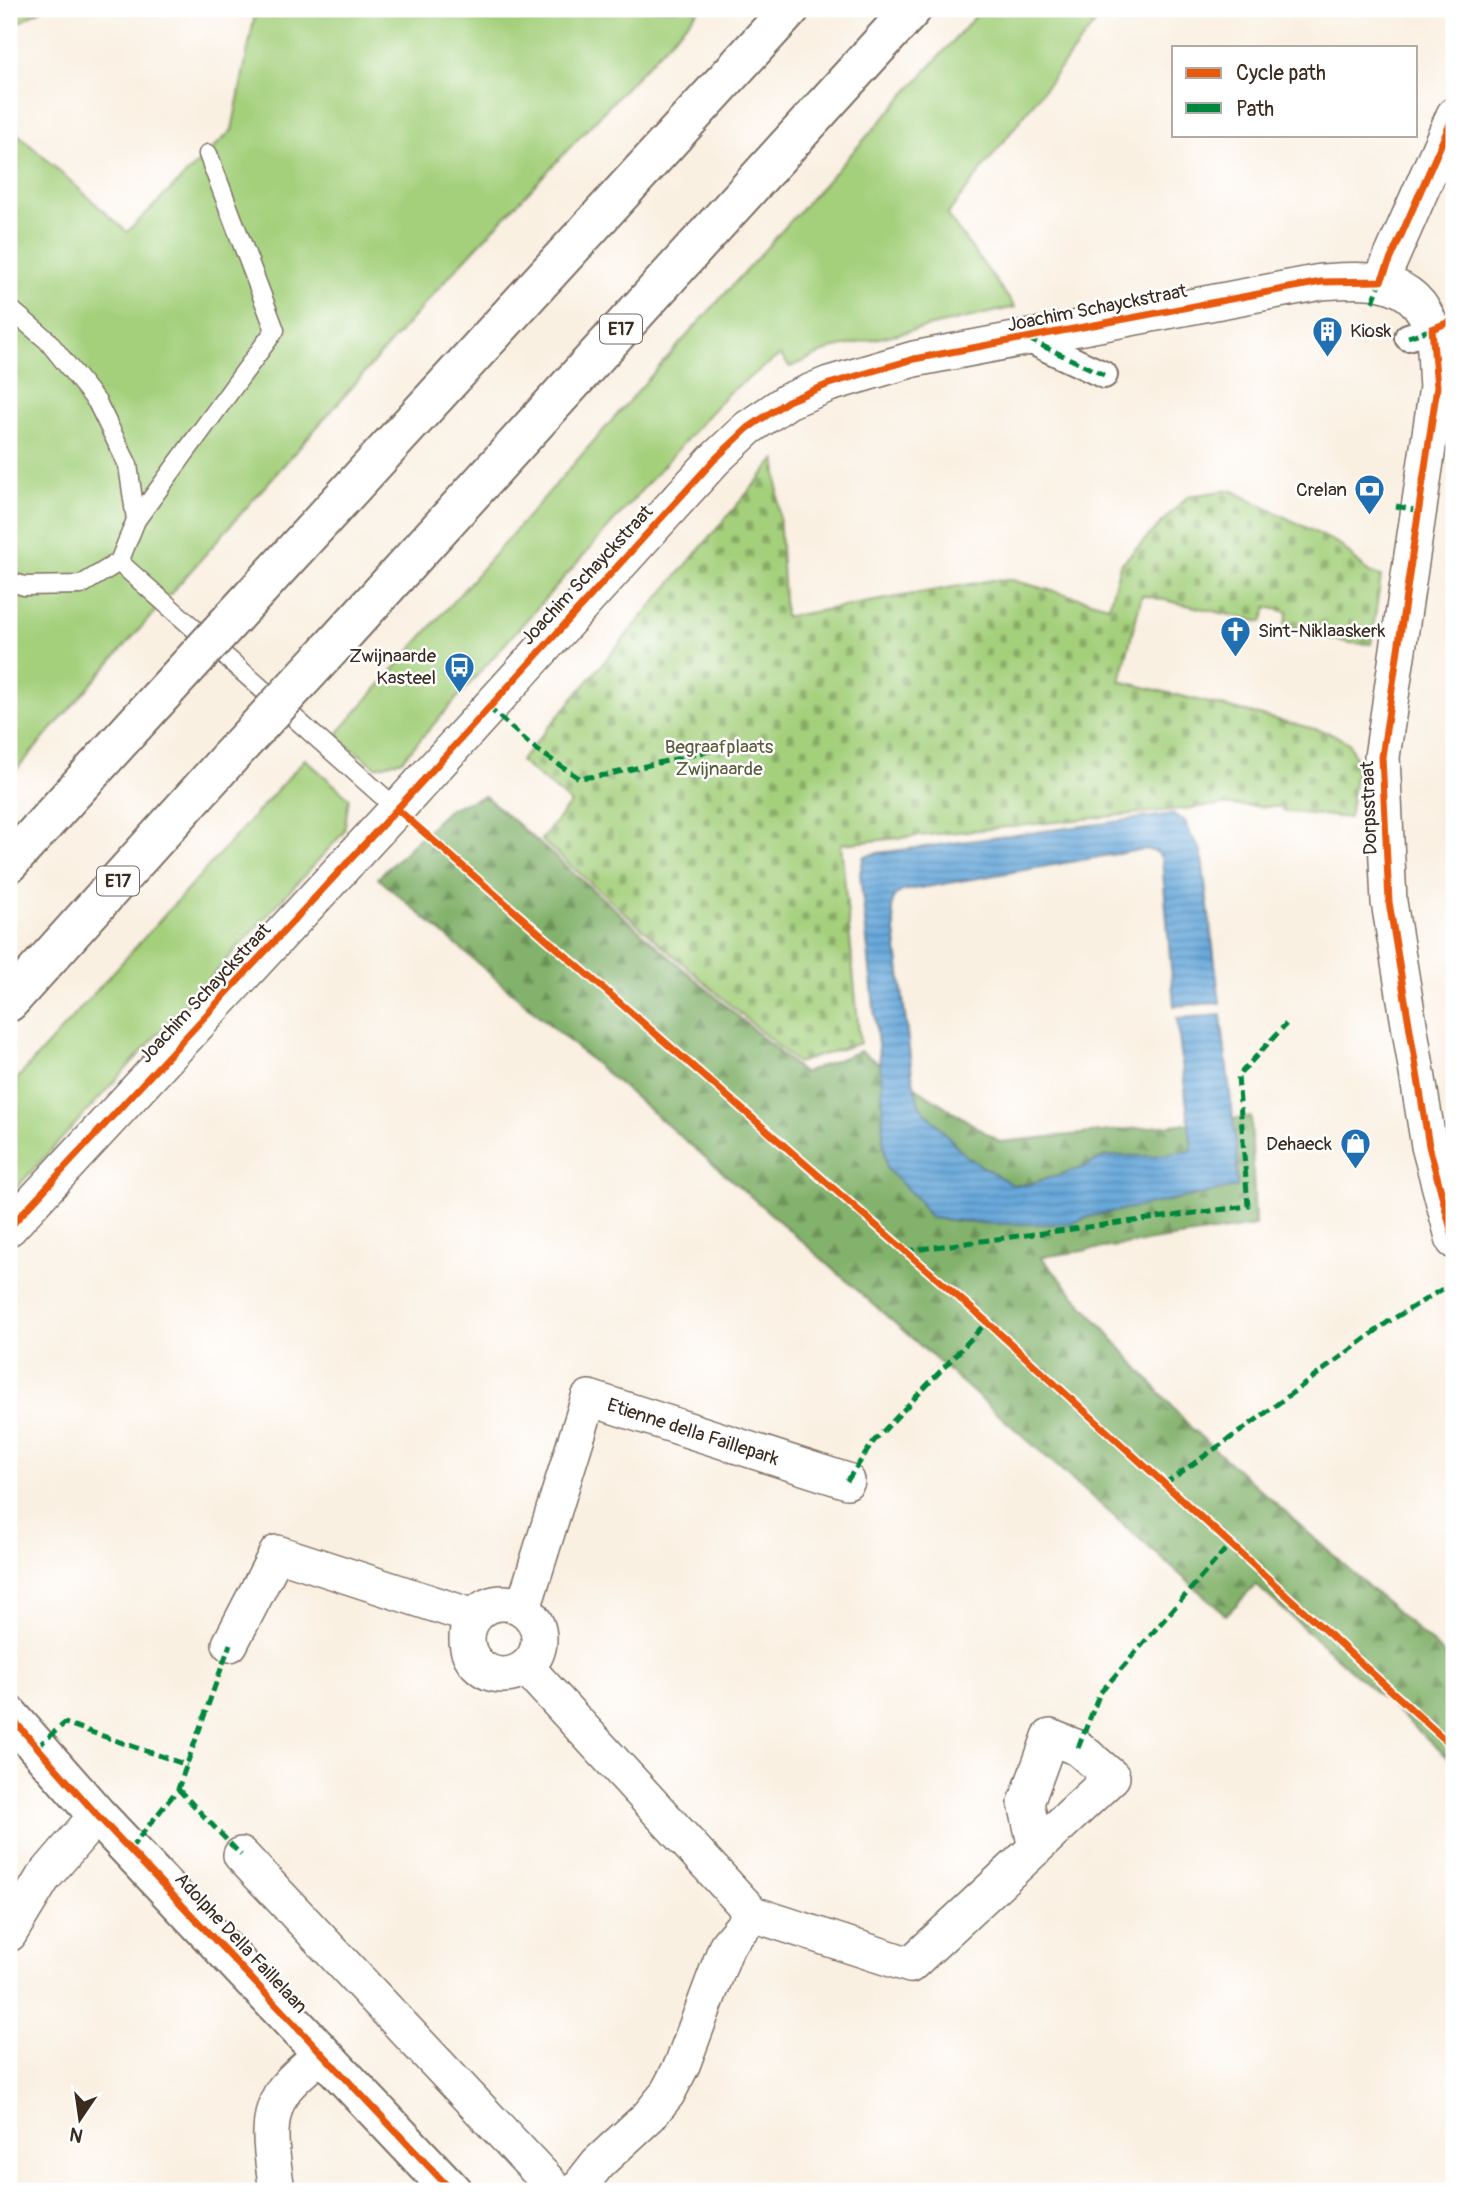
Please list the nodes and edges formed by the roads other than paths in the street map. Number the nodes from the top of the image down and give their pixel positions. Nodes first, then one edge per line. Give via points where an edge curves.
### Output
1 (790, 9) edge
2 (912, 9) edge
3 (1454, 115) edge
4 (208, 154) dead end
5 (1377, 292) junction
6 (9, 308) edge
7 (1431, 328) edge
8 (1025, 338) junction
9 (1104, 375) dead end
10 (136, 520) junction
11 (119, 562) junction
12 (9, 581) edge
13 (397, 809) junction
14 (9, 863) edge
15 (9, 1002) edge
16 (9, 1228) edge
17 (1454, 1241) edge
18 (847, 1482) dead end
19 (523, 1609) junction
20 (474, 1617) junction
21 (230, 1644) dead end
22 (526, 1667) junction
23 (9, 1715) edge
24 (97, 1815) junction
25 (1035, 1849) dead end
26 (241, 1856) dead end
27 (753, 1913) junction
28 (9, 1934) edge
29 (322, 2053) junction
30 (277, 2191) edge
31 (452, 2191) edge
32 (557, 2191) edge
33 (576, 2191) edge

1 - 14 main road, bridge
2 - 15 main road, E17, bridge
3 - 5 street
4 - 10 lane via 275,330
5 - 7 street, Dorpsstraat via 1406,292 1422,308
5 - 8 street, Joachim Schayckstraat via 1321,282
6 - 10 lane via 47,340 97,402 128,465
7 - 17 street, Dorpsstraat via 1437,387 1408,508 1382,757 1389,902 1429,1146
8 - 9 street
8 - 13 street, Joachim Schayckstraat via 914,359 829,384 788,401 748,428
10 - 11 lane
11 - 12 lane via 80,585 24,586
11 - 13 lane
13 - 16 street, Joachim Schayckstraat
18 - 19 street, Etienne della Faillepark via 589,1398
19 - 20 street via 503,1602
19 - 22 street via 540,1634 535,1658
20 - 21 street via 276,1553
20 - 22 street via 467,1641 475,1662 502,1675
22 - 27 street
23 - 24 main road, Adolphe Della Faillelaan
24 - 28 street via 43,1878
24 - 29 main road, Adolphe Della Faillelaan
25 - 27 street via 910,1965
26 - 32 street
27 - 33 street via 727,1945 667,2094
29 - 30 street via 284,2090 271,2115
29 - 31 main road, Adolphe Della Faillelaan

